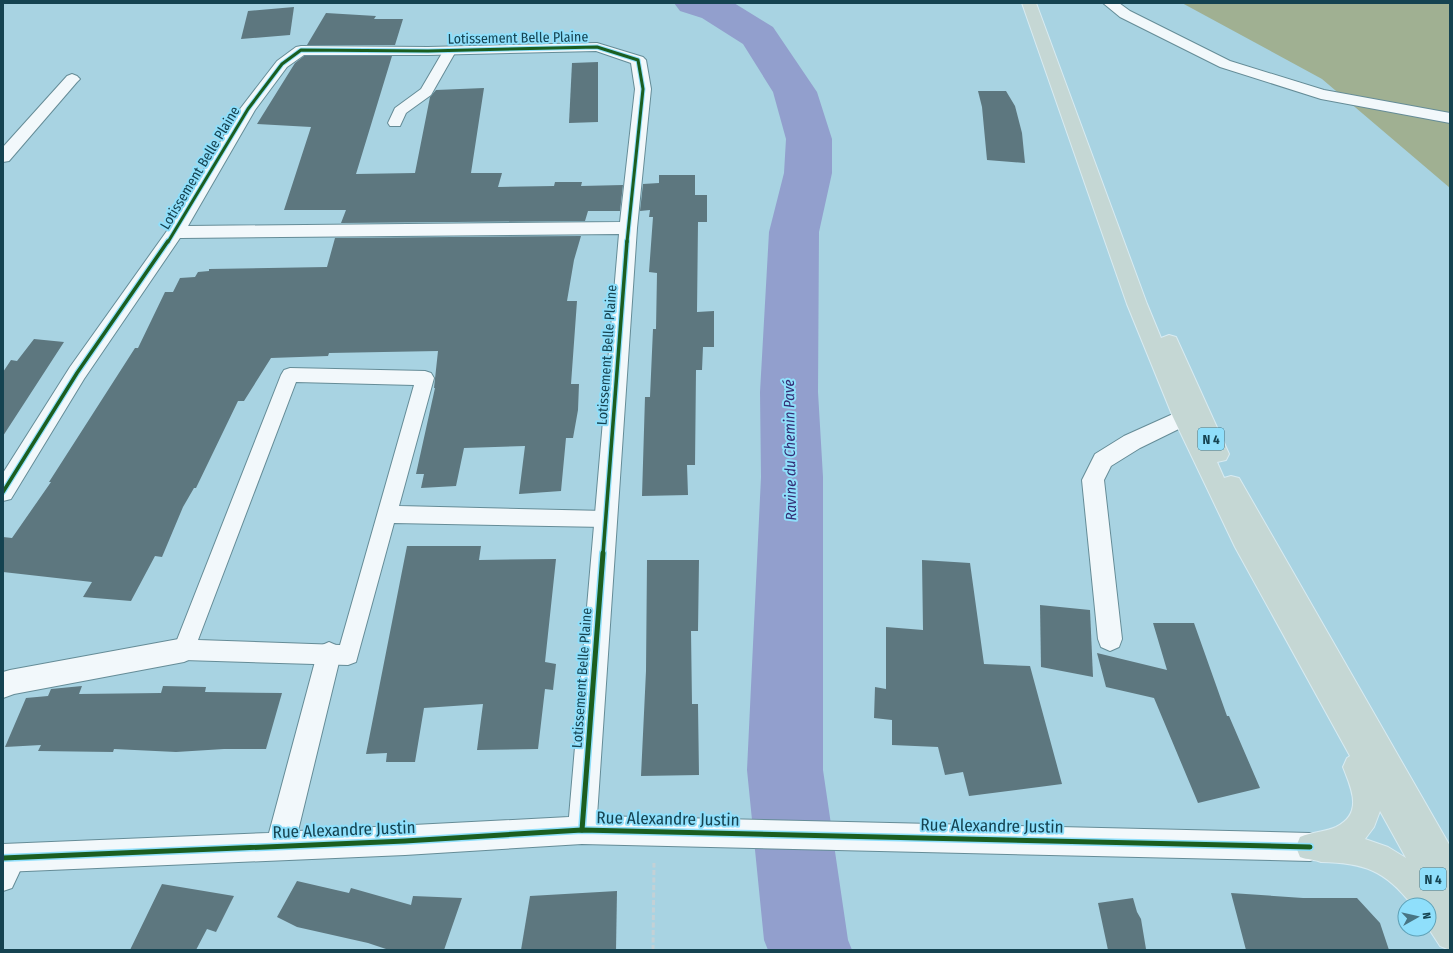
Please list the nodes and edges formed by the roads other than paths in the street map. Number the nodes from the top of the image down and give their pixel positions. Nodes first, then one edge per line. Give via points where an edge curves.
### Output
1 (1029, 3) edge
2 (1039, 3) edge
3 (1110, 3) edge
4 (450, 51) junction
5 (72, 79) dead end
6 (1450, 118) edge
7 (395, 123) dead end
8 (3, 157) edge
9 (628, 228) junction
10 (175, 232) junction
11 (1184, 417) junction
12 (3, 492) edge
13 (387, 514) junction
14 (605, 519) junction
15 (1294, 632) junction
16 (1110, 639) dead end
17 (184, 650) junction
18 (329, 654) junction
19 (3, 686) edge
20 (582, 830) junction
21 (280, 846) junction
22 (1310, 847) junction
23 (7, 865) edge
24 (1450, 874) edge
25 (1450, 909) edge
26 (1450, 936) edge

1 - 11 highway, N 4 via 1135,297
2 - 24 highway, N 4 via 1150,298 1230,483
3 - 6 street via 1125,14 1225,64 1320,94
4 - 7 lane via 426,92 400,110
4 - 9 street, Lotissement Belle Plaine via 597,47 638,60 643,89
4 - 10 street, Lotissement Belle Plaine via 300,50 282,64 248,109
5 - 8 street
9 - 10 street
9 - 14 street, Lotissement Belle Plaine
10 - 12 street, Lotissement Belle Plaine via 77,373
11 - 15 highway, N 4 via 1243,540
11 - 16 street via 1132,442 1103,460 1093,480
13 - 14 lane
13 - 17 lane via 425,378 290,375
13 - 18 lane via 348,655
14 - 20 street, Lotissement Belle Plaine
15 - 22 highway via 1292,648 1364,782 1369,804 1365,818 1350,834
15 - 25 highway, N 4
17 - 18 lane
17 - 19 street via 10,682
18 - 21 street
20 - 21 street, Rue Alexandre Justin
20 - 22 street, Rue Alexandre Justin
21 - 23 street, Rue Alexandre Justin
22 - 26 highway via 1341,848 1377,857 1398,869 1420,893

